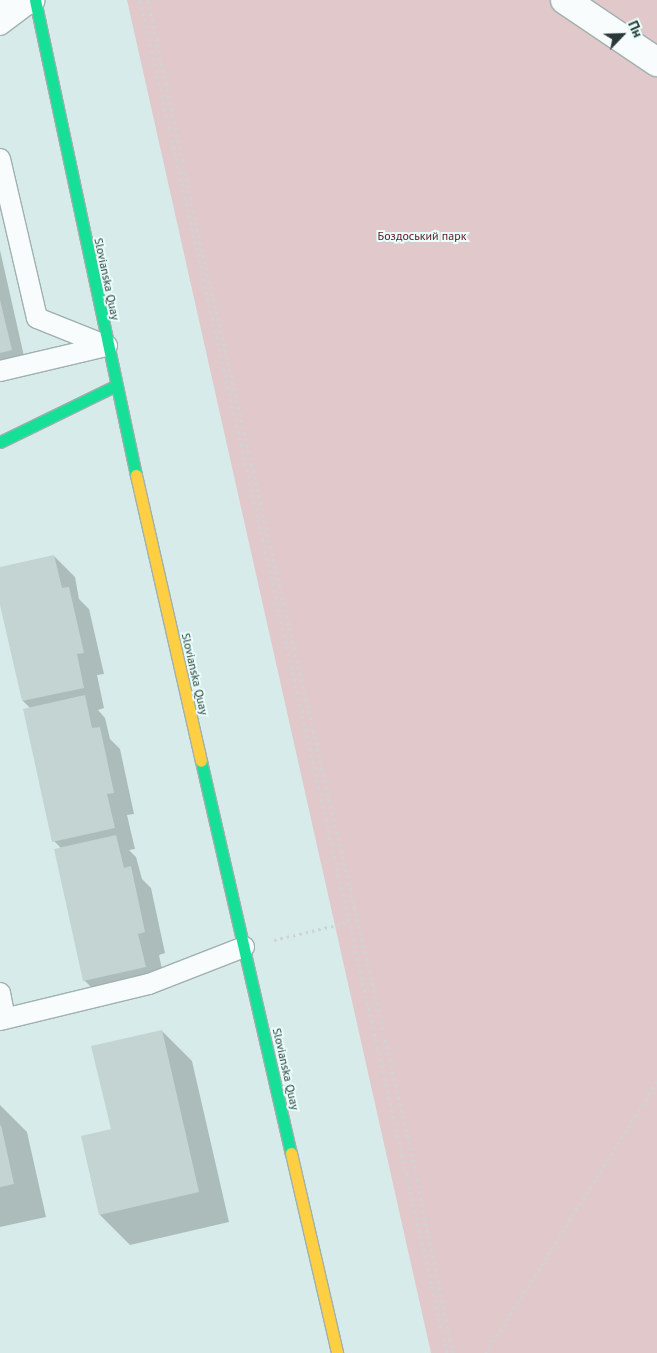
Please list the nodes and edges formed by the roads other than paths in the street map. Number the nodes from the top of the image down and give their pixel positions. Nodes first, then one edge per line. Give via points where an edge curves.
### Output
1 (33, 0) edge
2 (565, 0) edge
3 (0, 6) edge
4 (0, 25) edge
5 (657, 62) edge
6 (0, 159) edge
7 (106, 346) junction
8 (0, 371) edge
9 (115, 386) junction
10 (0, 442) edge
11 (244, 947) junction
12 (0, 993) edge
13 (3, 1019) edge
14 (336, 1353) edge

1 - 3 street
1 - 4 lane
1 - 7 street, Slovianska Quay
2 - 5 street
6 - 7 lane via 37,318
7 - 8 lane
7 - 9 street, Slovianska Quay
9 - 10 street
9 - 11 street, Slovianska Quay
11 - 13 lane via 149,984
11 - 14 street, Slovianska Quay
12 - 13 lane

